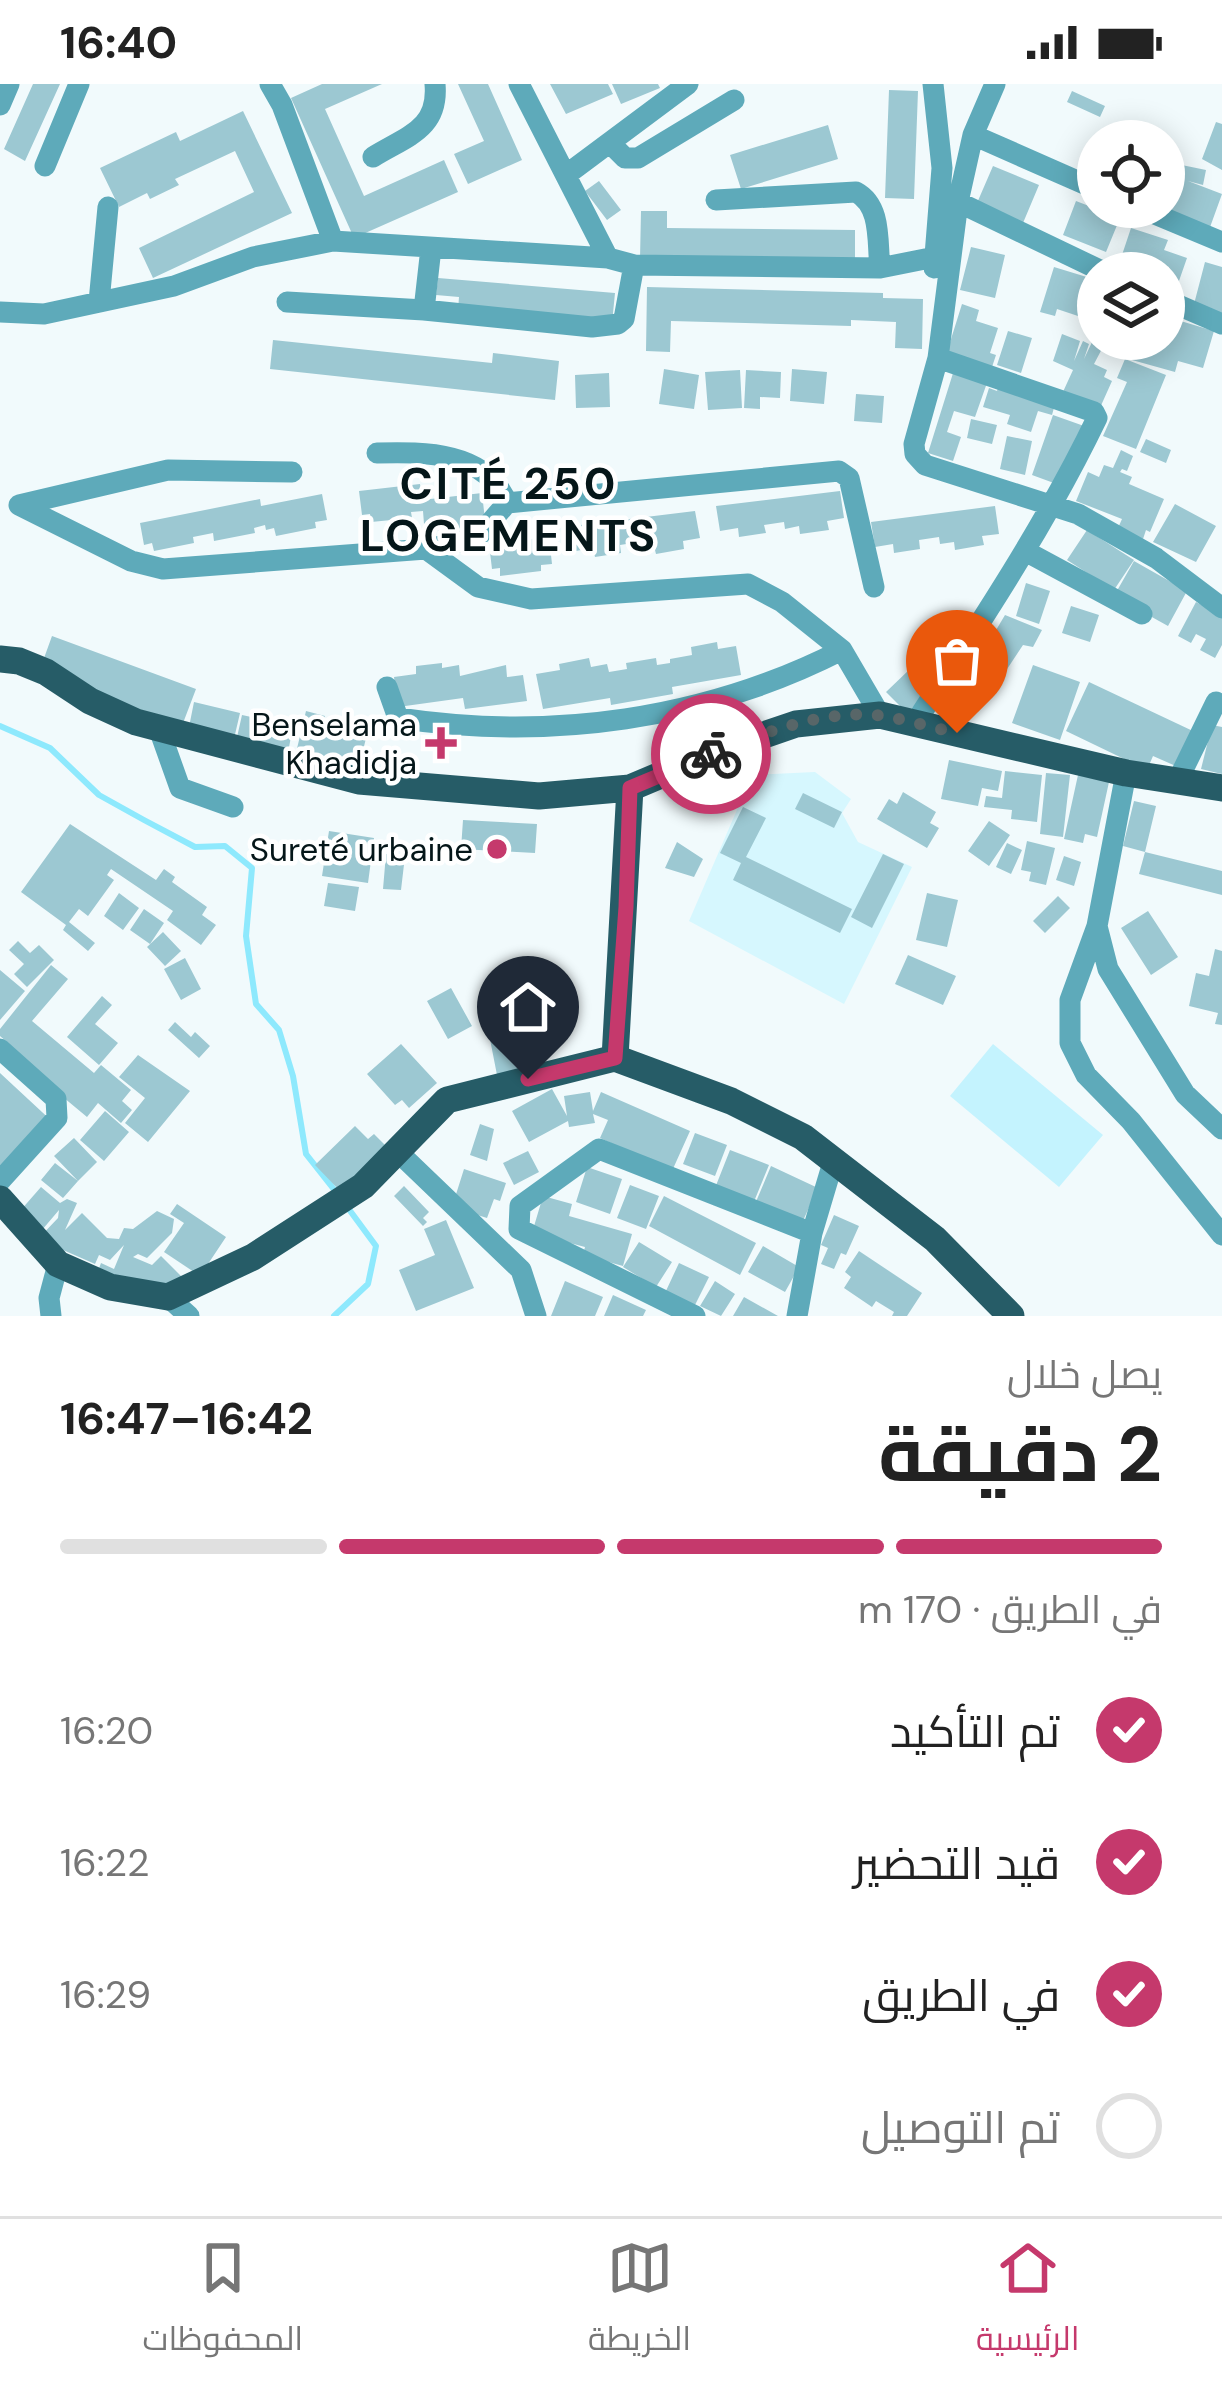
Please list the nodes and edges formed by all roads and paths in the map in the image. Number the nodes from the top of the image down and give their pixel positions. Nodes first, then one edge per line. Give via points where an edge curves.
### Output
1 (9, 84) edge
2 (79, 84) edge
3 (270, 84) edge
4 (435, 84) edge
5 (519, 84) edge
6 (688, 84) edge
7 (933, 84) edge
8 (995, 84) edge
9 (734, 100) dead end
10 (0, 105) edge
11 (974, 135) junction
12 (610, 143) junction
13 (373, 157) dead end
14 (45, 166) dead end
15 (566, 176) junction
16 (1077, 181) edge
17 (716, 200) dead end
18 (958, 202) junction
19 (108, 207) dead end
20 (1185, 227) edge
21 (333, 241) junction
22 (1222, 242) edge
23 (431, 248) junction
24 (935, 256) junction
25 (608, 258) junction
26 (1077, 259) edge
27 (634, 265) junction
28 (880, 268) junction
29 (99, 302) junction
30 (287, 302) dead end
31 (1185, 308) edge
32 (424, 310) junction
33 (0, 312) edge
34 (1222, 324) edge
35 (938, 358) junction
36 (925, 400) junction
37 (377, 453) dead end
38 (292, 472) dead end
39 (507, 503) junction
40 (1055, 505) junction
41 (426, 549) junction
42 (1027, 552) junction
43 (874, 587) dead end
44 (1222, 608) edge
45 (1142, 614) dead end
46 (842, 650) junction
47 (0, 659) edge
48 (387, 687) dead end
49 (1216, 702) dead end
50 (880, 716) junction
51 (915, 723) junction
52 (159, 729) junction
53 (1126, 773) junction
54 (1178, 779) junction
55 (630, 788) junction
56 (1222, 788) edge
57 (233, 807) dead end
58 (1097, 926) junction
59 (0, 1048) edge
60 (615, 1058) junction
61 (1222, 1129) edge
62 (398, 1152) junction
63 (834, 1159) junction
64 (0, 1181) edge
65 (0, 1199) edge
66 (519, 1229) junction
67 (812, 1233) junction
68 (1222, 1235) edge
69 (496, 1246) junction
70 (58, 1264) junction
71 (178, 1306) edge
72 (51, 1316) edge
73 (536, 1316) edge
74 (695, 1316) edge
75 (797, 1316) edge
76 (1011, 1316) edge

1 - 10 street
2 - 14 street
3 - 21 street
4 - 13 street via 431,120
5 - 15 street
6 - 12 street
7 - 24 street via 941,168
8 - 11 street
9 - 12 street via 638,158 625,158
11 - 16 street
11 - 18 street
12 - 15 street
15 - 25 street
17 - 28 street via 856,192 874,209
18 - 26 street
18 - 35 street
19 - 29 street
20 - 22 street
21 - 23 street
21 - 29 street
23 - 25 street
23 - 32 street
24 - 28 street
24 - 36 street
25 - 27 street
27 - 28 street
27 - 32 street via 618,324
29 - 33 street via 44,314
30 - 32 street
31 - 34 street
35 - 36 street
35 - 40 street via 1097,414
36 - 40 street via 914,444 926,465
37 - 39 street via 475,464 500,484
38 - 41 street via 168,470 19,505 163,569
39 - 41 street via 476,539
39 - 43 street via 845,472
40 - 42 street
40 - 44 street via 1156,558
41 - 46 street via 478,587 531,599 748,584
42 - 45 street
42 - 51 street
46 - 48 street via 717,700 592,724 454,726 398,718
46 - 50 street
47 - 52 main road via 46,672 90,701
49 - 54 street
50 - 51 main road
50 - 55 main road via 796,724
51 - 53 main road
52 - 55 main road via 359,781 539,796
52 - 57 street via 180,788
53 - 54 main road
53 - 58 street
54 - 56 main road
55 - 60 main road
58 - 61 street via 1119,987 1185,1094
58 - 68 street via 1070,1000 1070,1043 1086,1076
59 - 64 street via 59,1107
60 - 62 main road via 447,1100
60 - 63 main road via 731,1101
62 - 69 street
62 - 71 main road via 363,1186
63 - 67 street
63 - 76 main road via 935,1239
65 - 70 main road
66 - 67 street via 520,1206 599,1149
66 - 69 street
66 - 74 street
67 - 75 street
69 - 73 street via 521,1270
70 - 71 main road
70 - 72 street

